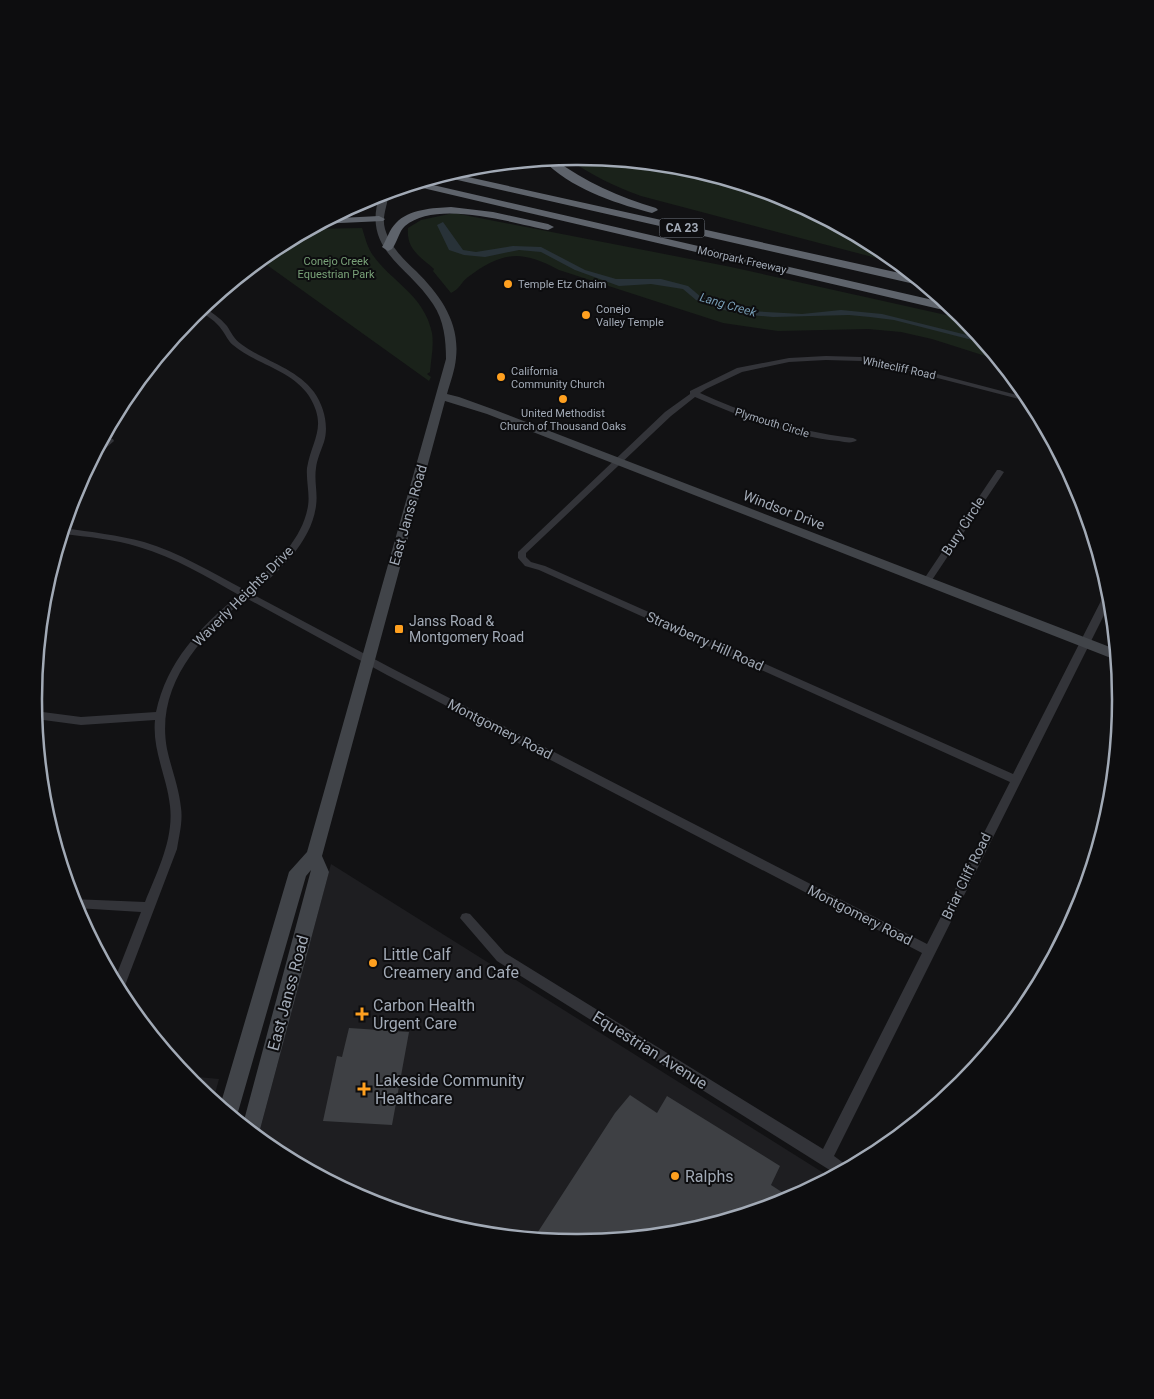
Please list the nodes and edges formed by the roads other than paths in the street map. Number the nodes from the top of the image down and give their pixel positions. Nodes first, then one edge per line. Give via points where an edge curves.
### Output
1 (557, 166) edge
2 (459, 178) edge
3 (420, 189) edge
4 (381, 202) edge
5 (379, 220) junction
6 (338, 221) edge
7 (388, 247) junction
8 (900, 273) edge
9 (906, 278) edge
10 (894, 295) junction
11 (936, 304) edge
12 (208, 314) edge
13 (694, 393) junction
14 (1017, 397) edge
15 (441, 398) junction
16 (853, 440) dead end
17 (619, 462) junction
18 (1000, 472) dead end
19 (70, 532) edge
20 (927, 581) junction
21 (245, 594) junction
22 (1103, 606) edge
23 (1084, 642) junction
24 (1109, 651) edge
25 (368, 658) junction
26 (43, 716) edge
27 (161, 716) junction
28 (1014, 779) junction
29 (314, 856) junction
30 (83, 903) edge
31 (149, 907) junction
32 (466, 918) dead end
33 (929, 951) junction
34 (122, 979) edge
35 (230, 1105) edge
36 (253, 1125) edge
37 (825, 1159) junction
38 (837, 1166) edge

1 - 8 highway via 596,190 645,208
2 - 9 highway, Moorpark Freeway / CA 23
3 - 10 highway, Moorpark Freeway / CA 23
4 - 5 main road, East Janss Road
5 - 6 highway
5 - 7 main road, East Janss Road via 381,235
7 - 10 highway via 406,220 428,212 459,211
7 - 15 main road, East Janss Road via 432,295 448,325 451,358
10 - 11 highway, Moorpark Freeway / CA 23
12 - 21 street, Waverly Heights Drive via 223,325 234,342 301,382 318,406 323,425 311,473 312,506 301,536 274,569
13 - 14 street, Whitecliff Road via 730,373 753,366 826,358 887,363
13 - 16 street, Plymouth Circle via 726,409 792,431
13 - 17 street, Whitecliff Road
15 - 17 main road, Windsor Drive via 455,399
15 - 25 main road, East Janss Road
17 - 20 main road, Windsor Drive
17 - 28 street, Strawberry Hill Road via 522,552 522,558 528,564
18 - 20 street, Bury Circle
19 - 21 street, Montgomery Road via 143,545 195,567
20 - 23 main road, Windsor Drive
21 - 25 street, Montgomery Road
21 - 27 street, Waverly Heights Drive via 219,615 189,649 177,669
22 - 23 street, Briar Cliff Road
23 - 24 main road, Windsor Drive
23 - 28 street, Briar Cliff Road
25 - 29 main road, East Janss Road
25 - 33 street, Montgomery Road
26 - 27 street via 81,721
27 - 31 street, Waverly Heights Drive via 160,743 176,807 176,825 171,849
28 - 33 street, Briar Cliff Road
29 - 35 main road, East Janss Road via 298,872
29 - 36 main road, East Janss Road via 320,872
30 - 31 street
31 - 34 street, Waverly Heights Drive
32 - 37 street, Equestrian Avenue via 501,957
33 - 37 street, Briar Cliff Road
37 - 38 street, Equestrian Avenue

